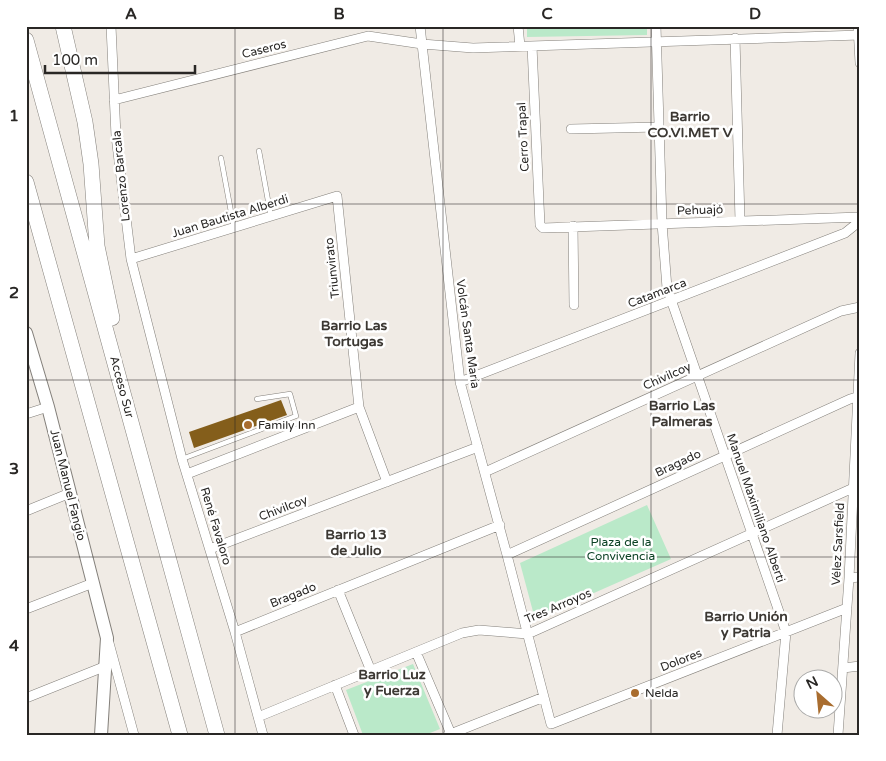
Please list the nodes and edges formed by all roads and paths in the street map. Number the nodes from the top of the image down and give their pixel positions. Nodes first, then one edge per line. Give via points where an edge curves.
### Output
1 (62, 26) edge
2 (111, 26) edge
3 (420, 26) edge
4 (518, 26) edge
5 (656, 26) edge
6 (859, 32) edge
7 (736, 38) junction
8 (26, 40) edge
9 (657, 41) junction
10 (422, 44) junction
11 (520, 46) junction
12 (532, 46) junction
13 (860, 63) edge
14 (114, 100) junction
15 (659, 127) junction
16 (571, 129) dead end
17 (259, 151) dead end
18 (221, 158) dead end
19 (26, 182) edge
20 (337, 196) joint
21 (271, 217) junction
22 (860, 217) edge
23 (26, 220) edge
24 (740, 221) junction
25 (860, 221) edge
26 (662, 224) junction
27 (541, 226) joint
28 (573, 226) junction
29 (234, 228) junction
30 (131, 259) junction
31 (670, 301) junction
32 (574, 305) dead end
33 (860, 307) edge
34 (147, 323) joint
35 (26, 333) edge
36 (860, 354) edge
37 (80, 375) junction
38 (696, 376) junction
39 (460, 382) junction
40 (858, 396) edge
41 (257, 399) dead end
42 (48, 407) junction
43 (359, 408) junction
44 (26, 414) edge
45 (133, 427) junction
46 (478, 447) junction
47 (724, 455) junction
48 (182, 459) junction
49 (485, 472) junction
50 (187, 474) junction
51 (387, 482) junction
52 (856, 488) edge
53 (70, 493) junction
54 (26, 511) edge
55 (500, 525) junction
56 (752, 534) junction
57 (210, 549) junction
58 (507, 554) junction
59 (860, 577) edge
60 (849, 578) junction
61 (93, 583) junction
62 (338, 590) junction
63 (847, 608) junction
64 (26, 609) edge
65 (235, 632) junction
66 (786, 632) junction
67 (528, 634) junction
68 (108, 638) junction
69 (416, 652) junction
70 (106, 666) junction
71 (860, 666) edge
72 (843, 668) joint
73 (371, 671) junction
74 (335, 685) junction
75 (544, 697) junction
76 (26, 698) edge
77 (258, 717) junction
78 (839, 718) edge
79 (551, 724) joint
80 (450, 734) edge
81 (101, 735) edge
82 (134, 735) edge
83 (180, 735) edge
84 (217, 735) edge
85 (263, 735) edge
86 (354, 735) edge
87 (777, 735) edge
88 (838, 735) edge

1 - 45 highway via 85,122 98,246
2 - 14 street, Lorenzo Barcala
3 - 10 street, Volcán Santa María
4 - 11 street
5 - 9 street, Manuel Maximiliano Alberti
6 - 7 street, Caseros
6 - 13 street
7 - 9 street, Caseros
7 - 24 street
8 - 45 highway, Acceso Sur
9 - 12 street, Caseros
9 - 15 street, Manuel Maximiliano Alberti
10 - 11 street, Caseros via 473,48
10 - 14 street, Caseros via 368,36
10 - 39 street, Volcán Santa María
11 - 12 street, Caseros
12 - 27 street, Cerro Trapal
14 - 30 street, Lorenzo Barcala
15 - 16 street
15 - 26 street, Manuel Maximiliano Alberti
17 - 21 lane
18 - 29 lane
19 - 37 highway
20 - 21 street, Juan Bautista Alberdi
20 - 43 street, Triunvirato
21 - 29 street, Juan Bautista Alberdi
22 - 24 street, Pehuajó
23 - 37 highway
24 - 26 street, Pehuajó
25 - 31 street, Catamarca via 845,233
26 - 28 street, Pehuajó
26 - 31 street, Manuel Maximiliano Alberti via 666,288
27 - 28 street, Pehuajó
28 - 32 street
29 - 30 street, Juan Bautista Alberdi
30 - 34 street, Lorenzo Barcala
31 - 38 street, Manuel Maximiliano Alberti
31 - 39 street, Catamarca
33 - 38 street, Chivilcoy via 841,311
34 - 48 street, René Favaloro
35 - 42 street, Juan Manuel Fangio
36 - 40 street, Vélez Sarsfield
37 - 83 highway
38 - 47 street, Manuel Maximiliano Alberti
38 - 49 street, Chivilcoy
39 - 46 street, Volcán Santa María
40 - 47 street, Bragado
40 - 52 street, Vélez Sarsfield
41 - 48 lane via 290,394 296,416
42 - 44 street
42 - 53 street, Juan Manuel Fangio
43 - 50 street
43 - 51 street, Triunvirato
45 - 84 highway, Acceso Sur
46 - 49 street, Volcán Santa María
46 - 51 street, Chivilcoy
47 - 56 street, Manuel Maximiliano Alberti
47 - 58 street, Bragado
48 - 50 street, René Favaloro
49 - 55 street, Volcán Santa María
50 - 57 street, René Favaloro
51 - 57 street, Chivilcoy
52 - 56 street, Tres Arroyos
52 - 60 street, Vélez Sarsfield
53 - 54 street
53 - 61 street, Juan Manuel Fangio
55 - 58 street, Volcán Santa María
55 - 62 street, Bragado
56 - 66 street, Manuel Maximiliano Alberti
56 - 67 street, Tres Arroyos
57 - 65 street, René Favaloro
58 - 67 street, Volcán Santa María
59 - 60 street
60 - 63 street, Vélez Sarsfield
61 - 64 street
61 - 68 street, Juan Manuel Fangio
62 - 65 street, Bragado
62 - 73 street
63 - 66 street, Dolores
63 - 72 street, Vélez Sarsfield
65 - 77 street, René Favaloro
66 - 79 street, Dolores
66 - 87 street, Manuel Maximiliano Alberti
67 - 69 street, Tres Arroyos via 471,631
67 - 75 street, Volcán Santa María
68 - 70 street, Juan Manuel Fangio
68 - 82 street, Juan Manuel Fangio
69 - 73 street, Tres Arroyos
69 - 80 street
70 - 76 street
70 - 81 street
71 - 72 street
73 - 74 street, Tres Arroyos
74 - 77 street, Tres Arroyos
74 - 86 street
75 - 79 street, Volcán Santa María
75 - 80 street
77 - 85 street, René Favaloro
78 - 88 street, Vélez Sarsfield

